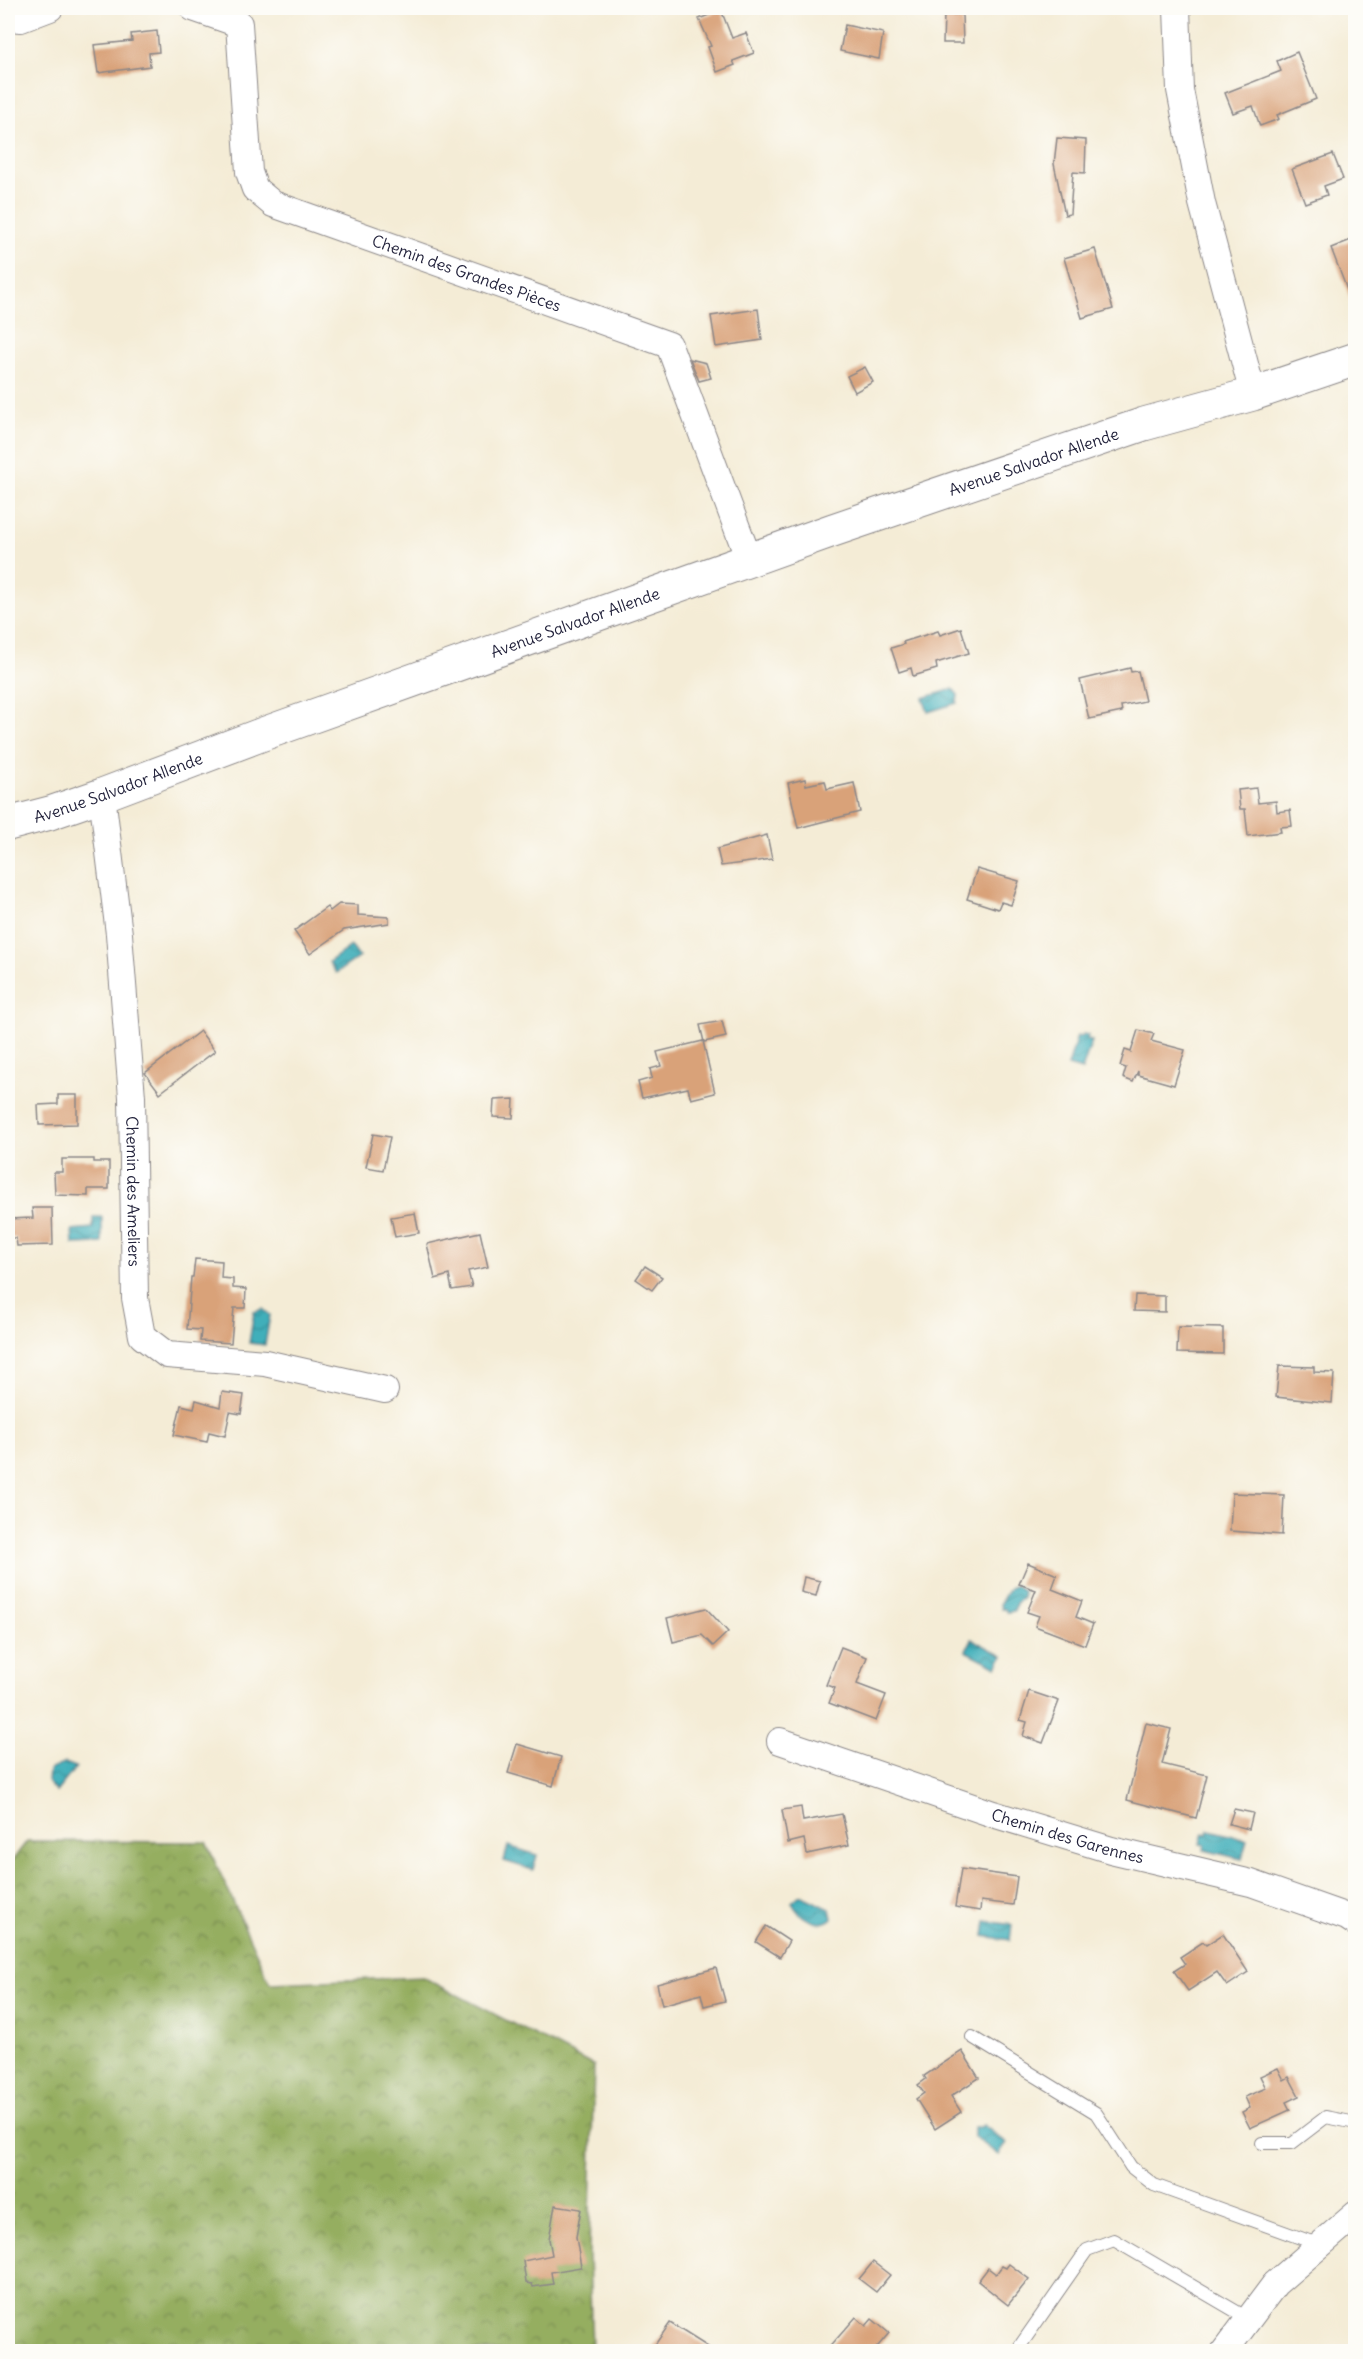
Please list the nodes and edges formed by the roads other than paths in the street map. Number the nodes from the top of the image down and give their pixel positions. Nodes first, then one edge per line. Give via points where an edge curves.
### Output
1 (50, 8) edge
2 (194, 8) edge
3 (1177, 8) edge
4 (8, 18) edge
5 (1356, 337) edge
6 (1356, 359) edge
7 (1251, 386) junction
8 (749, 560) junction
9 (102, 795) junction
10 (8, 824) edge
11 (385, 1390) dead end
12 (780, 1741) dead end
13 (1356, 1923) edge
14 (972, 2037) dead end
15 (1356, 2123) edge
16 (1262, 2143) dead end
17 (1356, 2214) edge
18 (1321, 2246) junction
19 (1249, 2319) junction
20 (1020, 2346) dead end
21 (1224, 2352) edge

1 - 4 street via 21,19
2 - 8 street, Chemin des Grandes Pièces via 239,24 249,172 255,189 273,204 669,345
3 - 7 street via 1184,113 1202,203
5 - 7 main road, Avenue Salvador Allende
6 - 7 main road, Avenue Salvador Allende
7 - 8 main road, Avenue Salvador Allende
8 - 9 main road, Avenue Salvador Allende
9 - 10 main road, Avenue Salvador Allende
9 - 11 street, Chemin des Ameliers via 119,934 132,1097 135,1298 142,1336 167,1355 265,1363
12 - 13 street, Chemin des Garennes via 1111,1850 1251,1883
14 - 18 lane via 1096,2113 1131,2167 1154,2185
15 - 16 lane via 1326,2116 1292,2143
17 - 18 street
18 - 19 street via 1275,2284
19 - 20 lane via 1114,2240 1087,2250
19 - 21 street

